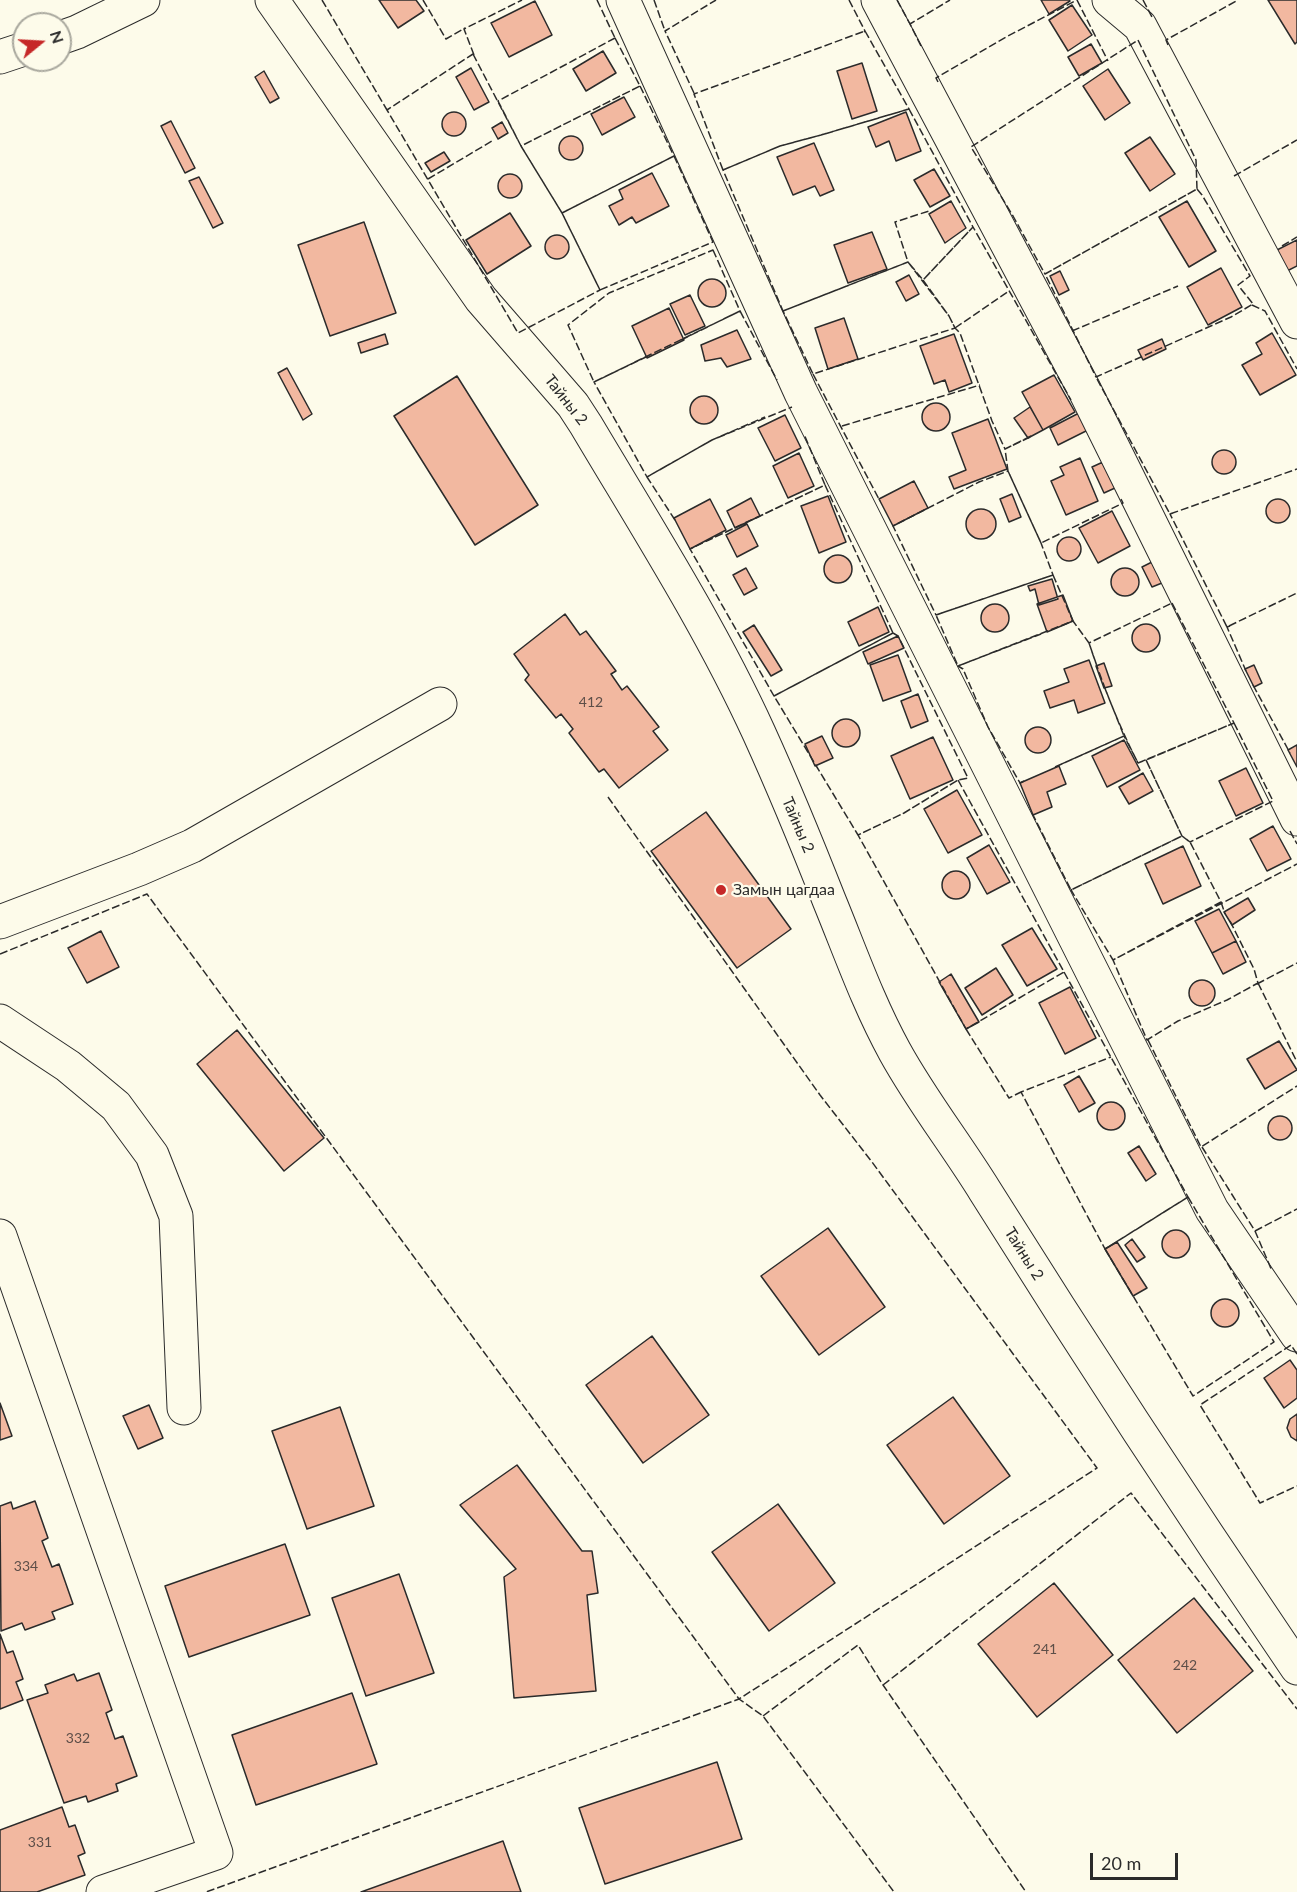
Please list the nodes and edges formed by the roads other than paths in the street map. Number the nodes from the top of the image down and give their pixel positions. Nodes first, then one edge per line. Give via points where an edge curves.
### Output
1 (143, 0) edge
2 (272, 0) edge
3 (623, 0) edge
4 (878, 0) edge
5 (1109, 0) edge
6 (72, 34) edge
7 (1297, 322) edge
8 (440, 704) dead end
9 (1297, 819) edge
10 (0, 922) edge
11 (0, 1021) edge
12 (0, 1236) edge
13 (1297, 1335) edge
14 (184, 1408) dead end
15 (1297, 1668) edge
16 (103, 1892) edge

1 - 6 street
2 - 15 street, Тайны 2 via 481,299 586,425 713,642 758,732 869,1001 895,1052 1143,1438
3 - 13 street via 801,393 1206,1199
4 - 9 street via 1084,389
5 - 7 street via 1140,26
8 - 10 street via 192,846
11 - 14 street via 68,1066 116,1106 152,1155 176,1216
12 - 16 street via 216,1853

